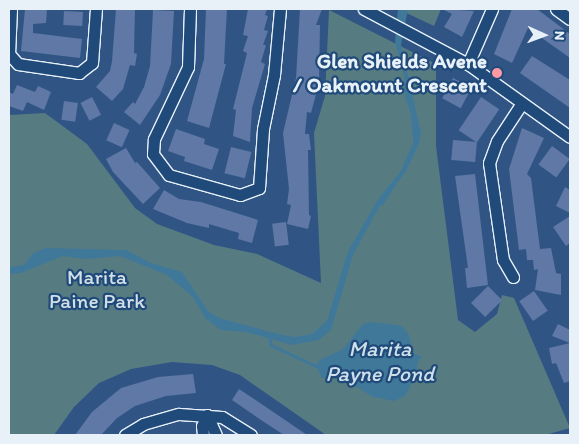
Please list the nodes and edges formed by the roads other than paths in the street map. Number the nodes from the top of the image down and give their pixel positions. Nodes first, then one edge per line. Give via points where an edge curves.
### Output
1 (11, 9) edge
2 (96, 9) edge
3 (190, 9) edge
4 (280, 9) edge
5 (364, 9) edge
6 (492, 9) edge
7 (556, 9) edge
8 (570, 19) edge
9 (468, 64) junction
10 (522, 103) junction
11 (570, 137) edge
12 (513, 277) dead end
13 (207, 415) junction
14 (125, 435) edge
15 (203, 435) edge
16 (216, 435) edge
17 (251, 435) edge

1 - 2 street via 9,54 18,64 79,73 92,63
3 - 4 street via 188,67 154,139 152,154 169,175 240,195 259,188 263,129 274,75
5 - 9 street
6 - 9 street
7 - 8 street
9 - 10 street
10 - 11 street
10 - 12 street via 497,141 489,163 503,260
13 - 14 street via 160,417
13 - 15 street via 202,426
13 - 16 street
13 - 17 street via 222,417

